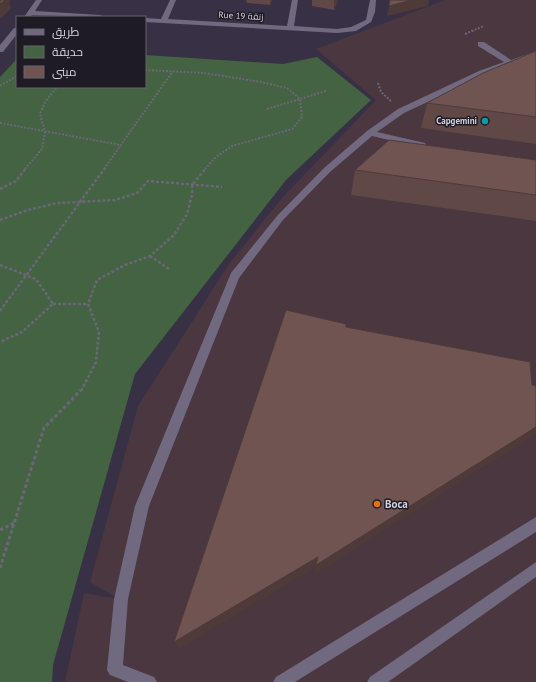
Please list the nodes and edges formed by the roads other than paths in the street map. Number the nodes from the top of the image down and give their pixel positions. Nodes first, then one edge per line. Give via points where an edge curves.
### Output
1 (39, 0) edge
2 (174, 0) edge
3 (295, 0) edge
4 (373, 0) edge
5 (29, 15) edge
6 (64, 16) edge
7 (146, 20) edge
8 (164, 21) junction
9 (290, 28) junction
10 (16, 31) edge
11 (481, 44) dead end
12 (0, 50) edge
13 (536, 52) edge
14 (509, 62) junction
15 (370, 133) junction
16 (434, 147) edge
17 (536, 524) edge
18 (536, 569) edge
19 (149, 682) edge
20 (281, 682) edge
21 (376, 682) edge

1 - 5 street
2 - 8 street
3 - 9 street
4 - 9 street, Rue 19 زنقة via 369,21 353,29 337,31
5 - 6 street
7 - 8 street, Rue 19 زنقة
8 - 9 street, Rue 19 زنقة
10 - 12 street
11 - 14 street
13 - 14 street
14 - 15 street via 401,111
15 - 16 street
15 - 19 street via 327,170 280,218 235,276 142,506 121,599 116,670
17 - 20 street
18 - 21 street

